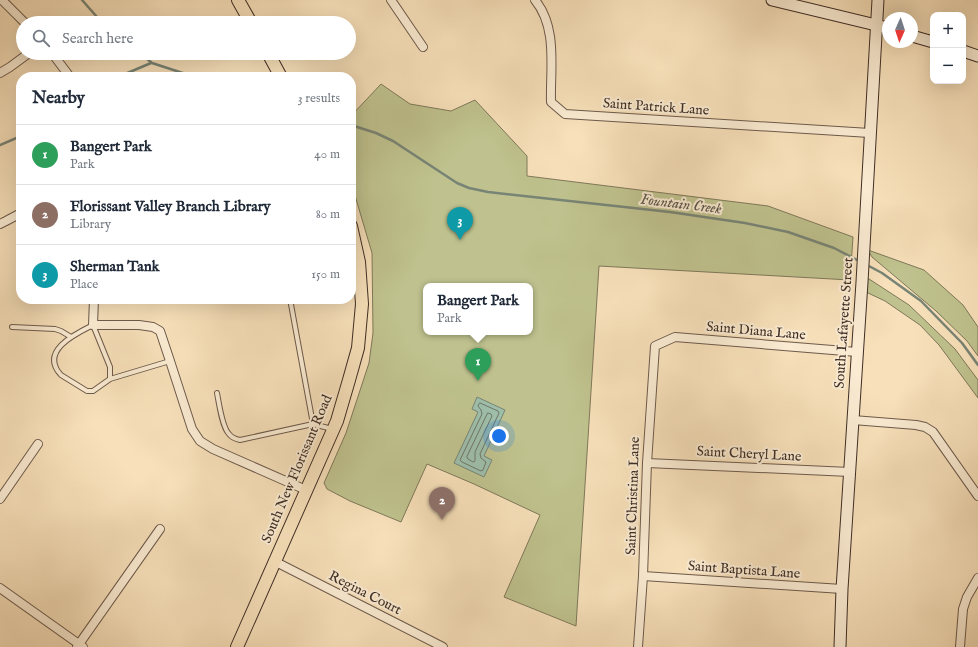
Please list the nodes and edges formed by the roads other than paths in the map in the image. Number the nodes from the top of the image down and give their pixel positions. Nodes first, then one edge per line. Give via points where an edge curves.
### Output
1 (2, 0) edge
2 (238, 0) edge
3 (391, 0) edge
4 (535, 0) edge
5 (772, 0) edge
6 (878, 0) edge
7 (18, 16) edge
8 (247, 16) edge
9 (876, 25) junction
10 (882, 26) edge
11 (918, 38) edge
12 (930, 41) edge
13 (423, 46) dead end
14 (966, 53) edge
15 (978, 56) edge
16 (19, 60) edge
17 (57, 60) edge
18 (272, 60) edge
19 (66, 72) edge
20 (278, 72) edge
21 (0, 73) edge
22 (870, 133) junction
23 (16, 216) edge
24 (0, 224) edge
25 (356, 248) edge
26 (94, 304) edge
27 (291, 304) edge
28 (93, 325) junction
29 (12, 327) dead end
30 (70, 337) junction
31 (655, 346) joint
32 (857, 352) junction
33 (170, 361) junction
34 (110, 379) junction
35 (217, 393) dead end
36 (853, 420) junction
37 (313, 424) junction
38 (333, 430) junction
39 (38, 444) dead end
40 (647, 463) junction
41 (850, 472) junction
42 (306, 490) junction
43 (978, 496) edge
44 (0, 499) edge
45 (160, 529) dead end
46 (274, 562) junction
47 (643, 576) junction
48 (978, 578) edge
49 (0, 588) edge
50 (842, 589) junction
51 (80, 646) edge
52 (237, 647) edge
53 (443, 647) edge
54 (638, 647) edge
55 (840, 647) edge
56 (960, 647) edge

1 - 7 street
2 - 8 main road
3 - 13 street
4 - 22 street, Saint Patrick Lane via 541,7 549,30 552,62 551,102 565,114
5 - 9 street
6 - 9 street, South Lafayette Street
9 - 10 street
9 - 22 street, South Lafayette Street
11 - 12 street
14 - 15 street
16 - 21 street
17 - 19 street
18 - 20 main road
22 - 32 street, South Lafayette Street
23 - 24 street
25 - 38 main road, South New Florissant Road via 362,304 358,348
26 - 28 street
27 - 37 lane
28 - 30 lane
28 - 33 street via 153,326 160,331
28 - 34 lane via 110,367
29 - 30 lane via 55,329
30 - 34 lane via 55,353 55,365 61,375 90,392
31 - 32 street, Saint Diana Lane via 675,337
31 - 40 street, Saint Christina Lane
32 - 36 street, South Lafayette Street
33 - 34 lane
33 - 42 street via 192,429 200,441
35 - 37 lane via 225,428 228,434 240,440
36 - 41 street, South Lafayette Street
36 - 43 street via 925,427 933,432
37 - 38 lane
38 - 42 main road, South New Florissant Road
39 - 44 street
40 - 41 street, Saint Cheryl Lane
40 - 47 street, Saint Christina Lane
41 - 50 street, South Lafayette Street
42 - 46 main road, South New Florissant Road
45 - 51 street
46 - 52 main road, South New Florissant Road
46 - 53 street, Regina Court
47 - 50 street, Saint Baptista Lane
47 - 54 street, Saint Christina Lane
48 - 56 street via 967,597
49 - 51 street
50 - 55 street, South Lafayette Street

